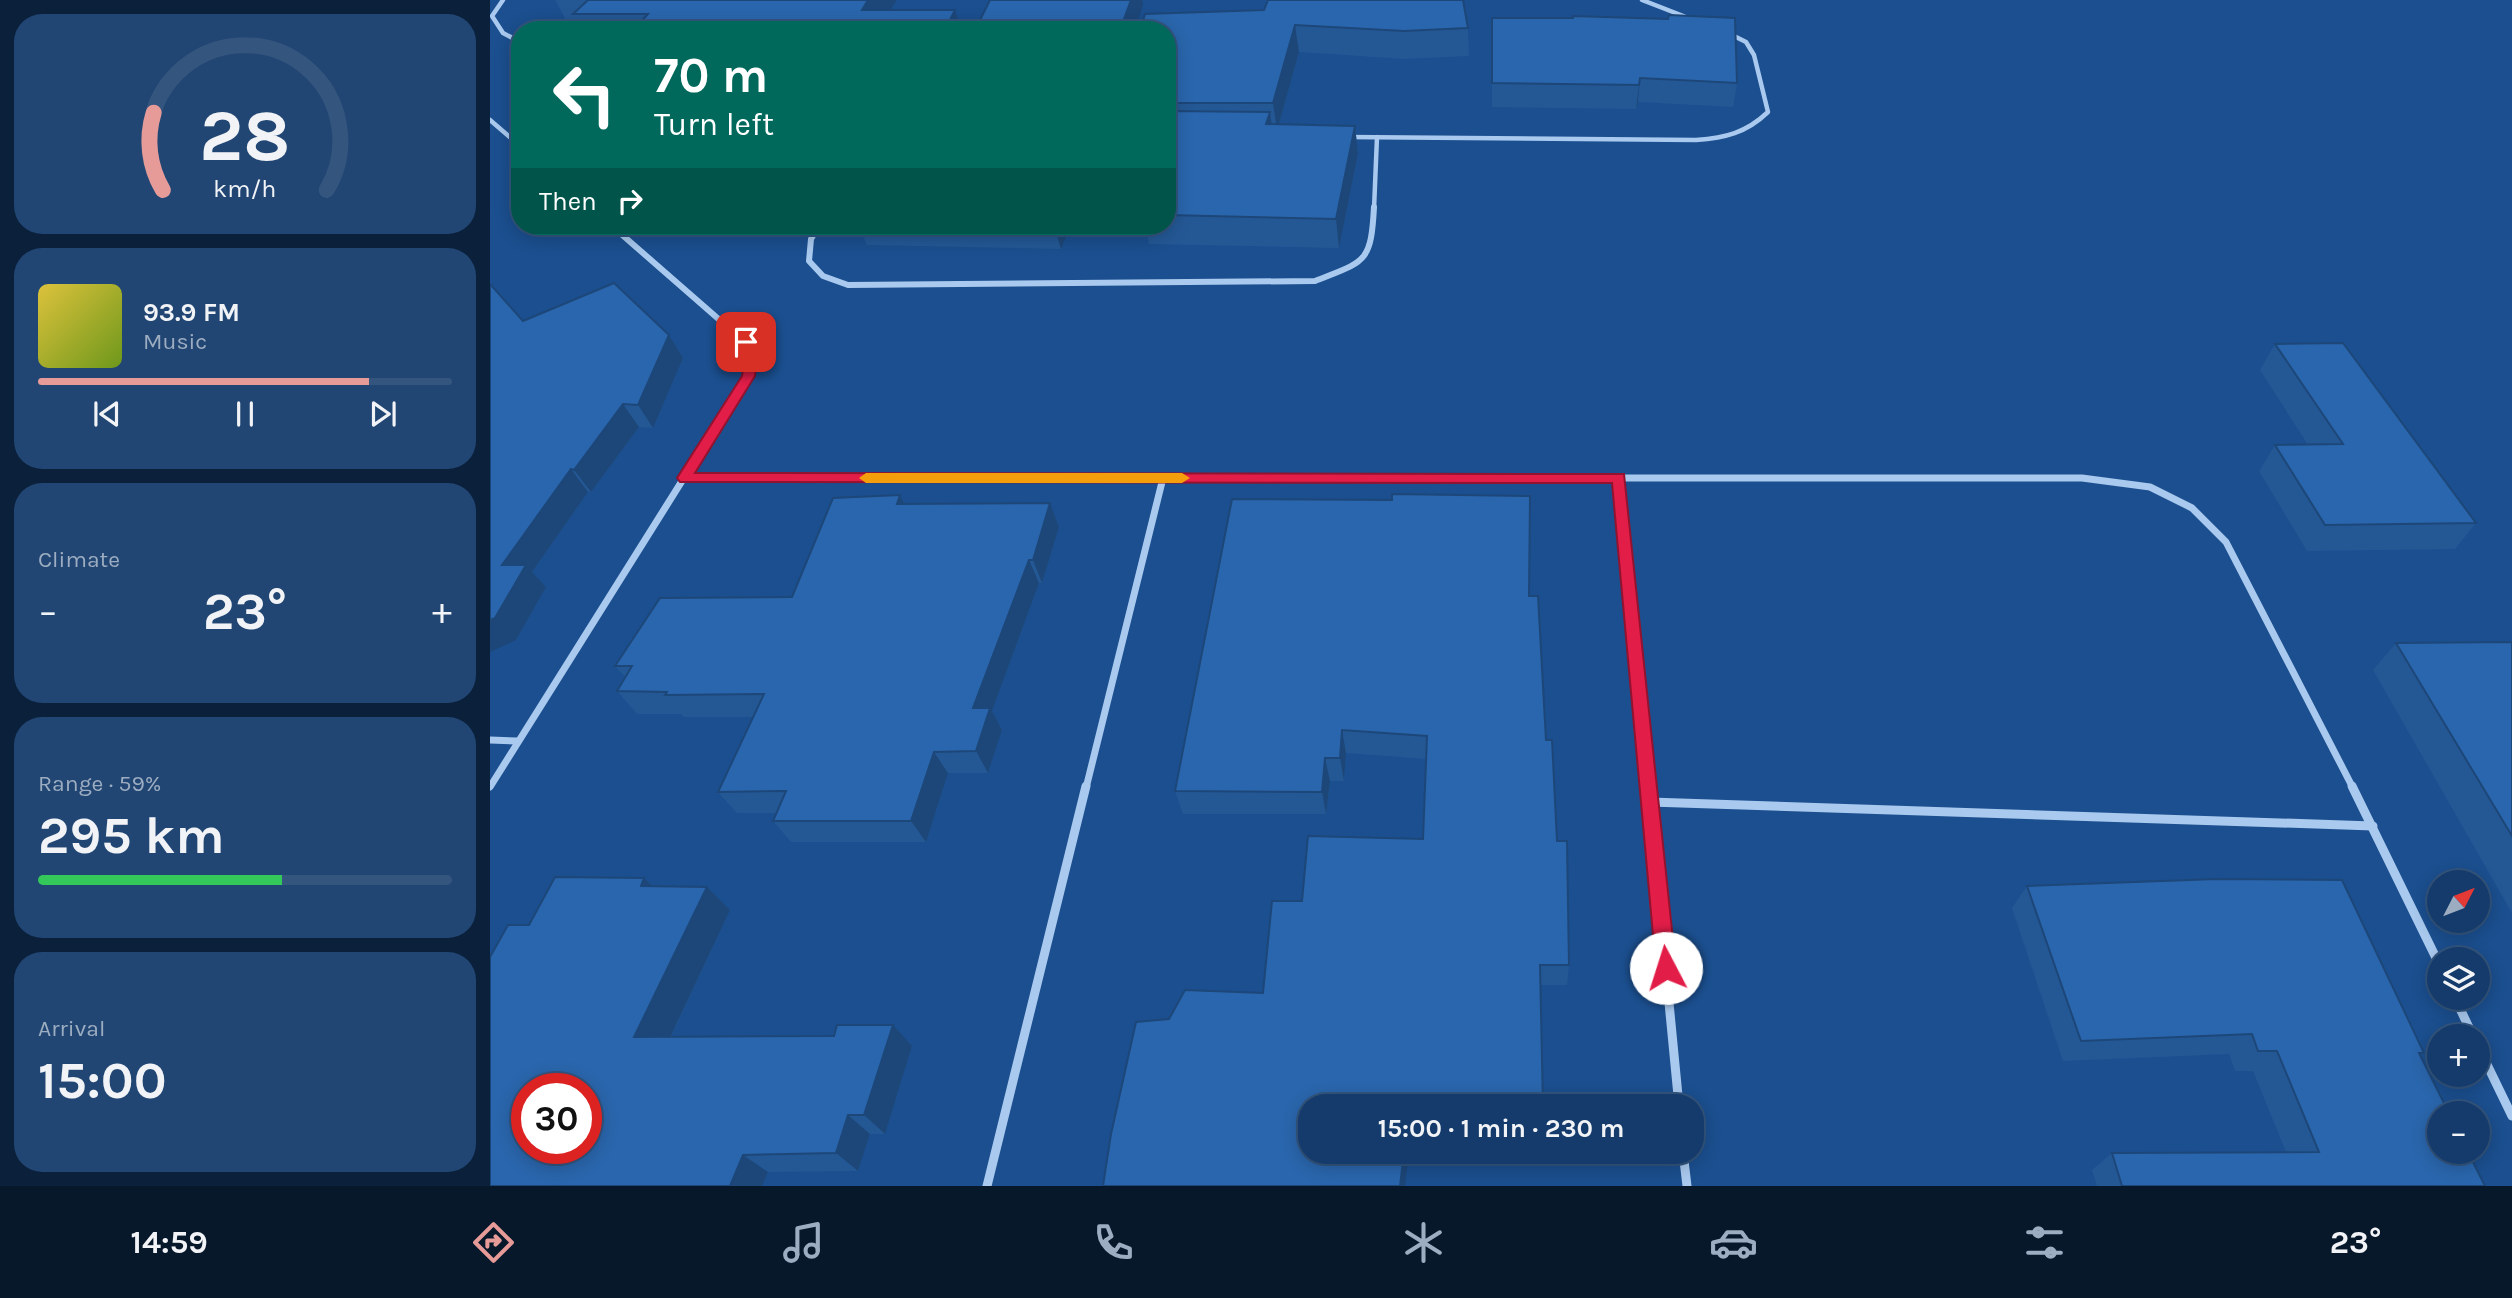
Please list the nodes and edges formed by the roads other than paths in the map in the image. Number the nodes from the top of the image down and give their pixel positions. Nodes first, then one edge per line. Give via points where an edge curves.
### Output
1 (503, 0) edge
2 (1643, 0) edge
3 (1700, 22) edge
4 (1724, 31) edge
5 (511, 37) edge
6 (490, 120) edge
7 (1338, 137) edge
8 (1377, 137) junction
9 (511, 138) edge
10 (622, 235) edge
11 (814, 235) edge
12 (685, 478) junction
13 (1163, 478) junction
14 (1619, 478) junction
15 (490, 740) edge
16 (518, 741) junction
17 (490, 787) edge
18 (1650, 802) junction
19 (2372, 827) junction
20 (2431, 947) edge
21 (2490, 1070) edge
22 (1678, 1094) edge
23 (2512, 1116) edge
24 (1685, 1164) edge
25 (987, 1186) edge
26 (1687, 1186) edge

1 - 5 street via 492,16
2 - 3 street
4 - 8 street via 1746,42 1754,55 1768,112 1753,128 1727,138
6 - 9 street
7 - 8 street
8 - 11 street via 1372,243 1360,263 1315,281 848,285 823,276 809,261
10 - 12 street via 746,342 751,358 748,376
12 - 13 street
12 - 16 street
13 - 14 street
13 - 25 street
14 - 18 street
14 - 19 street via 2082,478 2150,487 2192,508 2226,542
15 - 16 street
16 - 17 street
18 - 19 street
18 - 22 street
19 - 20 street
21 - 23 street
24 - 26 street

